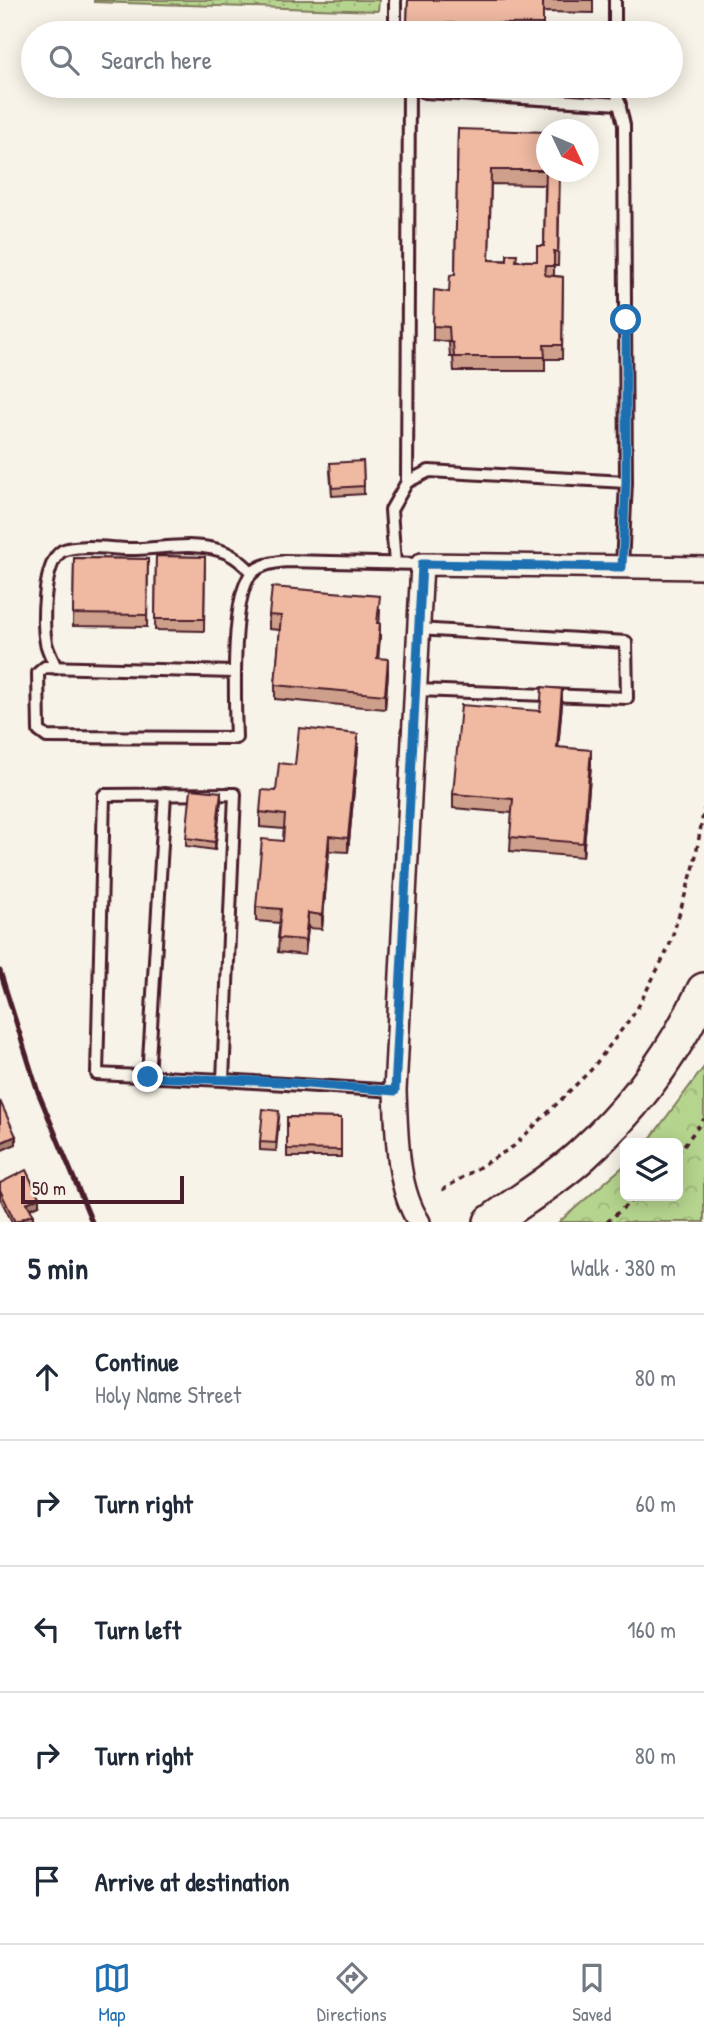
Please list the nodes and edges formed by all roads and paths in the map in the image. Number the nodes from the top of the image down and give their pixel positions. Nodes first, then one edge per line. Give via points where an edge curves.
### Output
1 (395, 0) edge
2 (615, 0) edge
3 (395, 21) edge
4 (615, 21) edge
5 (409, 98) edge
6 (522, 98) edge
7 (618, 98) edge
8 (620, 104) junction
9 (407, 482) junction
10 (626, 482) junction
11 (395, 564) junction
12 (422, 564) junction
13 (622, 567) junction
14 (704, 568) edge
15 (251, 573) junction
16 (418, 629) junction
17 (56, 668) junction
18 (234, 672) junction
19 (417, 690) junction
20 (165, 794) junction
21 (704, 809) edge
22 (704, 990) edge
23 (148, 1077) junction
24 (223, 1080) junction
25 (395, 1091) junction
26 (704, 1119) edge
27 (683, 1146) edge
28 (442, 1190) dead end
29 (631, 1201) edge
30 (419, 1222) edge
31 (491, 1222) edge
32 (607, 1222) edge

1 - 3 lane
2 - 4 lane
5 - 9 lane
6 - 8 lane
7 - 8 lane
8 - 10 lane via 625,125
9 - 10 lane via 429,471
9 - 11 lane via 391,510
10 - 13 lane
11 - 12 lane
11 - 15 lane via 286,561 267,563
12 - 13 street
12 - 16 street
13 - 14 street
15 - 17 lane via 227,552 210,549 62,551 48,572 44,624
15 - 18 lane via 240,602
16 - 19 street
16 - 19 lane via 626,642 627,698
17 - 18 lane
17 - 18 lane via 45,667 38,673 39,731 47,737 236,738
19 - 25 street
20 - 23 lane
20 - 23 lane via 104,795 97,1074
20 - 24 lane via 235,794
21 - 28 path via 694,866 670,947 636,1011 591,1070 514,1146
22 - 31 main road via 655,1073 627,1109 581,1156
23 - 24 lane
24 - 25 lane
25 - 30 street via 406,1196
26 - 27 path
29 - 32 path

